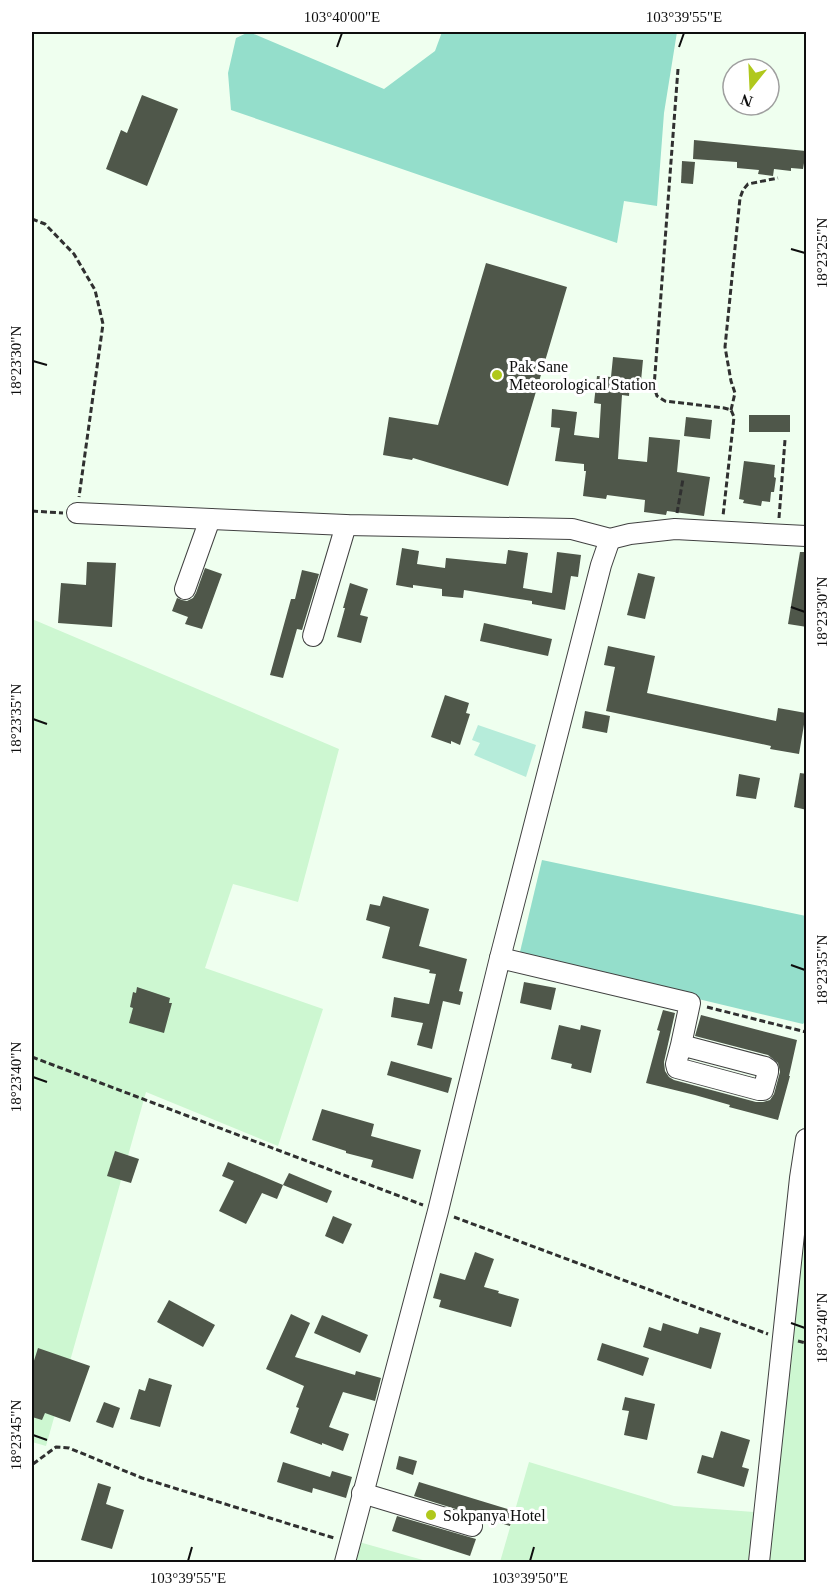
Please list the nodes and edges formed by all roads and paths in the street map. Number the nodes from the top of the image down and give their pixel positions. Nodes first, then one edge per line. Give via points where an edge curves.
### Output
1 (678, 69) dead end
2 (778, 178) dead end
3 (32, 219) edge
4 (731, 410) junction
5 (785, 440) dead end
6 (683, 479) dead end
7 (32, 511) edge
8 (77, 513) junction
9 (210, 519) junction
10 (346, 525) junction
11 (675, 530) junction
12 (722, 532) junction
13 (778, 534) junction
14 (807, 536) edge
15 (610, 539) junction
16 (185, 590) dead end
17 (313, 636) dead end
18 (500, 958) junction
19 (690, 1003) junction
20 (807, 1032) edge
21 (681, 1045) dead end
22 (32, 1057) edge
23 (807, 1140) edge
24 (438, 1211) junction
25 (782, 1339) junction
26 (33, 1464) edge
27 (362, 1493) junction
28 (472, 1526) dead end
29 (350, 1543) junction
30 (345, 1563) edge
31 (759, 1563) edge

1 - 4 path via 654,387 657,396 665,401
2 - 4 path via 748,184 740,198 725,347 735,393
3 - 8 path via 45,224 74,254 95,290 103,324
4 - 12 path via 734,417
5 - 13 path
6 - 11 path
7 - 8 path
8 - 9 street
9 - 10 street
9 - 16 street
10 - 15 street via 572,529
10 - 17 street
11 - 12 street
11 - 15 street
12 - 13 street
13 - 14 street
15 - 18 street via 600,565
18 - 19 street
18 - 24 street
19 - 20 path
19 - 21 street
22 - 24 path
23 - 25 street
24 - 25 path
24 - 27 street
25 - 31 street
26 - 29 path via 56,1447 69,1448 142,1478
27 - 28 street
27 - 29 street
29 - 30 street

